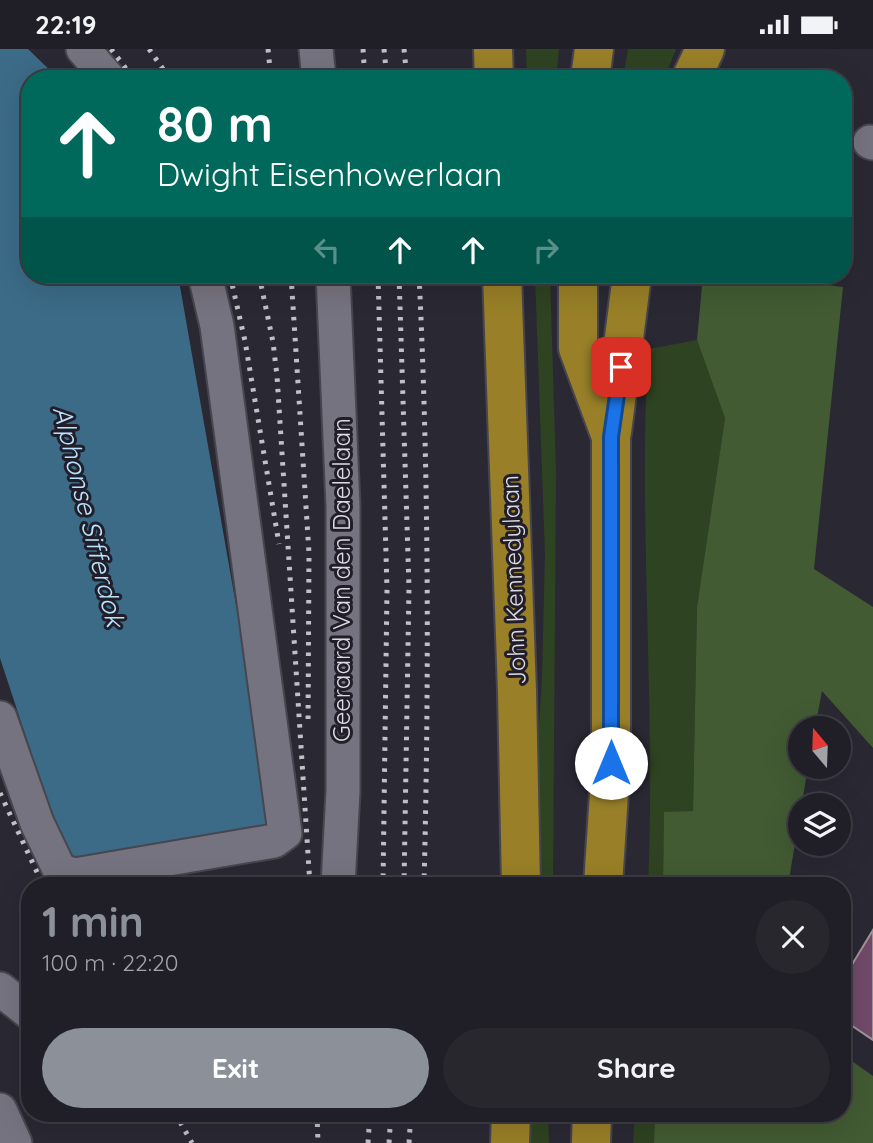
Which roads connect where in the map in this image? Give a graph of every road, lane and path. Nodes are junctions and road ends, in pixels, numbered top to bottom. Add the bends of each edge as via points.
1 (83, 49) edge
2 (316, 49) edge
3 (493, 49) edge
4 (594, 49) edge
5 (705, 49) edge
6 (101, 70) edge
7 (318, 70) edge
8 (494, 70) edge
9 (591, 70) edge
10 (695, 70) edge
11 (207, 284) edge
12 (332, 284) edge
13 (502, 284) edge
14 (578, 284) edge
15 (631, 284) edge
16 (611, 437) junction
17 (0, 718) edge
18 (338, 877) edge
19 (521, 877) edge
20 (604, 877) edge
21 (0, 989) edge
22 (21, 1006) edge
23 (0, 1110) edge
24 (511, 1122) edge
25 (592, 1122) edge
26 (15, 1143) edge
27 (510, 1143) edge
28 (591, 1143) edge

1 - 6 street
2 - 7 street
3 - 8 highway
4 - 9 highway
5 - 10 highway
11 - 17 street via 217,325 285,833 274,841 88,873 60,871 37,823
12 - 18 street, Geeraard Van den Daelelaan via 343,506 343,791
13 - 19 highway, John Kennedylaan
14 - 16 highway via 578,348
15 - 16 highway
16 - 20 highway via 611,763
21 - 22 street
23 - 26 street
24 - 27 highway
25 - 28 highway

